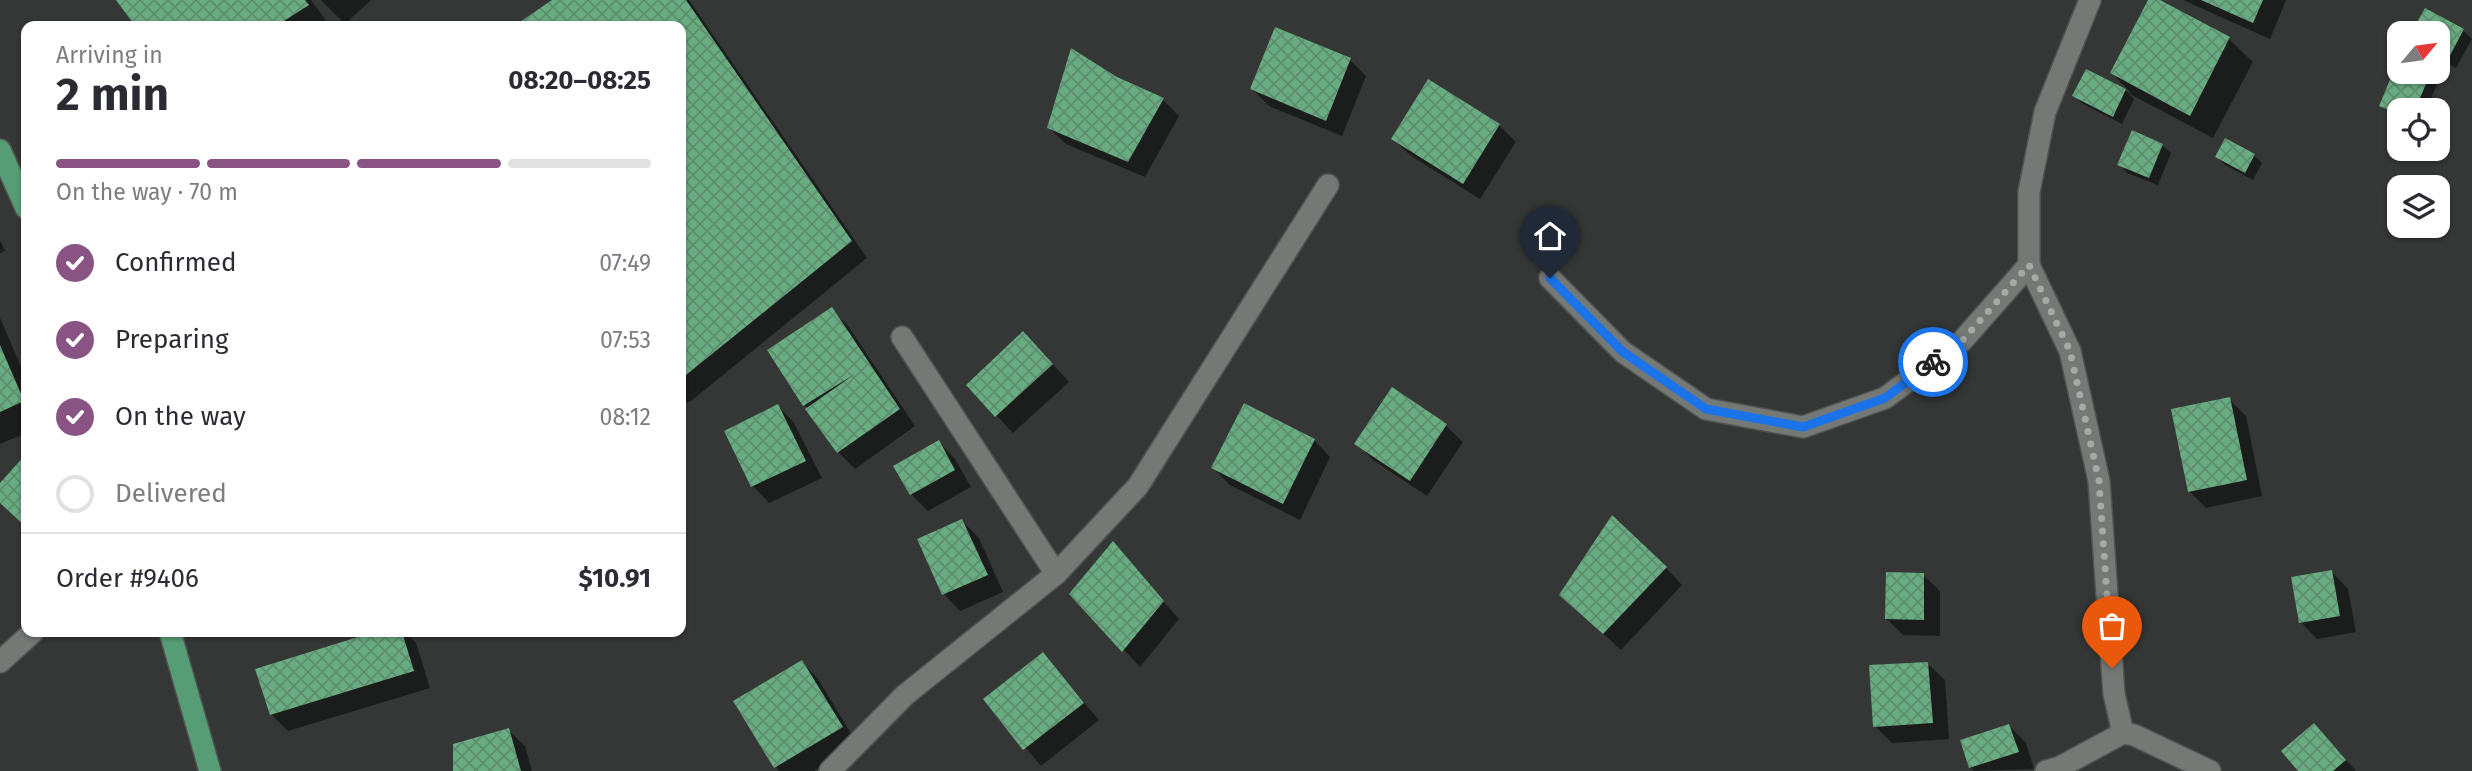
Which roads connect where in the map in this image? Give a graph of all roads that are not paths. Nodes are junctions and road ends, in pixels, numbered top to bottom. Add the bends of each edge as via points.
1 (2090, 0) edge
2 (0, 150) edge
3 (1328, 185) dead end
4 (21, 197) edge
5 (2029, 265) junction
6 (1550, 278) dead end
7 (902, 337) dead end
8 (1056, 574) junction
9 (28, 637) edge
10 (171, 637) edge
11 (0, 662) edge
12 (2123, 733) junction
13 (210, 771) edge
14 (830, 771) edge
15 (2046, 771) edge
16 (2210, 771) edge

1 - 5 street via 2045,112 2029,192
2 - 4 main road
3 - 8 street via 1138,486
5 - 6 street via 1962,341 1885,398 1803,427 1706,409 1623,352
5 - 12 street via 2070,351 2099,481 2114,694
7 - 8 street
8 - 14 street via 905,695
9 - 11 street
10 - 13 main road
12 - 15 street
12 - 16 street

